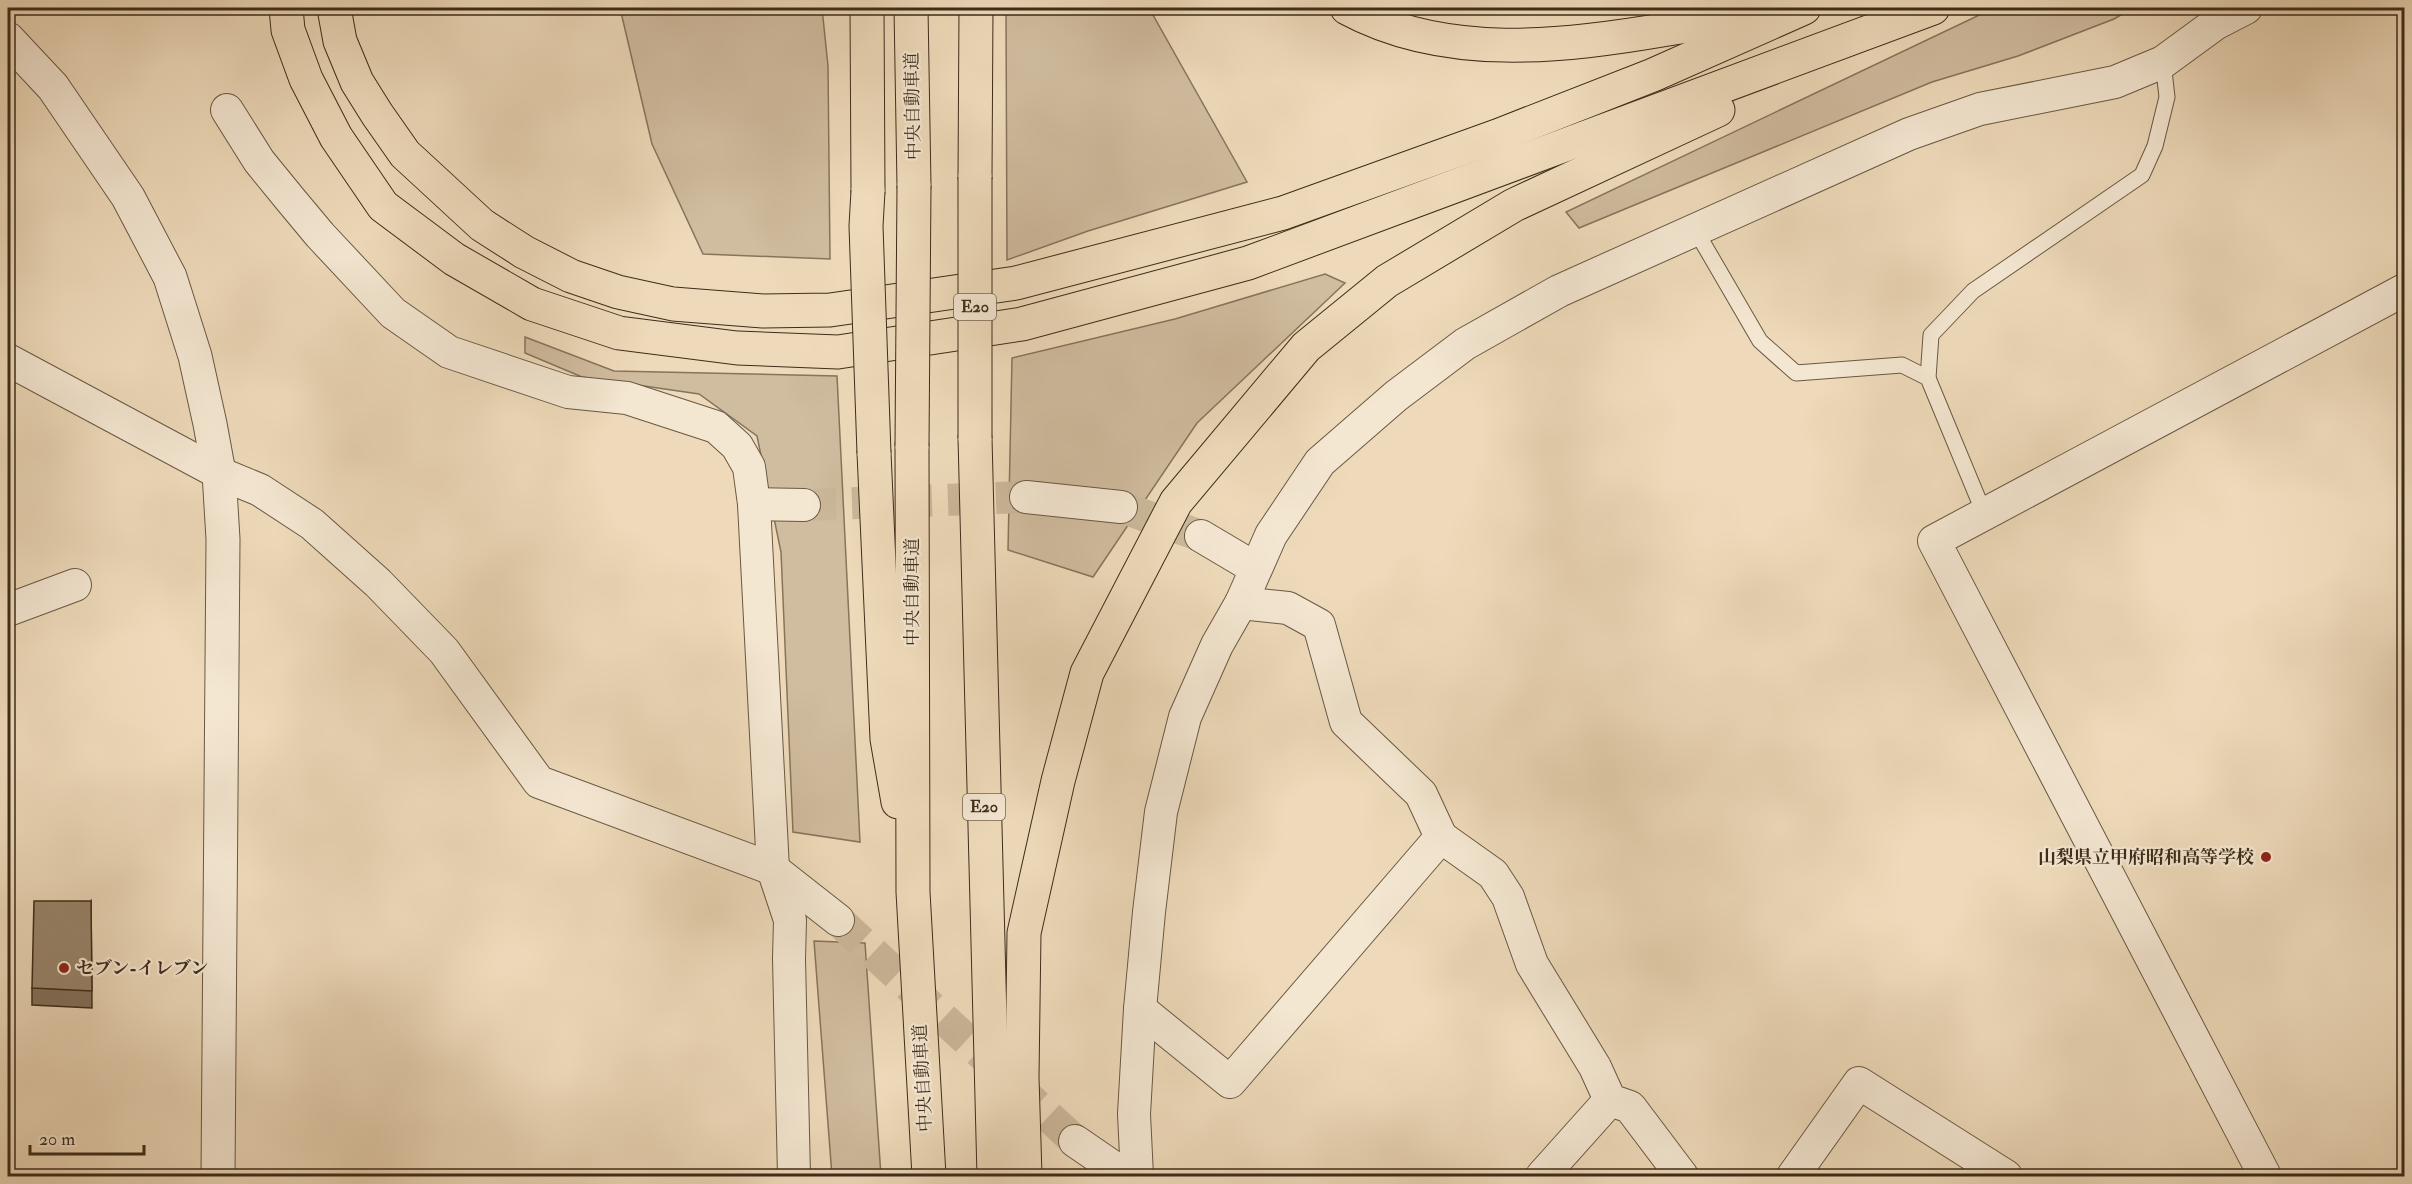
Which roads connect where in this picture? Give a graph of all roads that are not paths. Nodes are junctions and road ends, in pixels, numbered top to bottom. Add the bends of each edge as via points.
1 (286, 8) edge
2 (334, 8) edge
3 (867, 8) edge
4 (911, 8) edge
5 (976, 8) edge
6 (1347, 8) edge
7 (1780, 8) edge
8 (1804, 8) edge
9 (1936, 8) edge
10 (2246, 8) edge
11 (8, 39) edge
12 (2163, 62) junction
13 (227, 110) dead end
14 (1696, 231) junction
15 (2404, 290) edge
16 (8, 360) edge
17 (1928, 378) junction
18 (219, 473) junction
19 (1026, 497) tunnel mouth
20 (754, 504) junction
21 (804, 505) tunnel mouth
22 (1121, 507) tunnel mouth
23 (1984, 513) junction
24 (1202, 536) tunnel mouth
25 (1255, 568) junction
26 (75, 585) dead end
27 (1240, 603) junction
28 (8, 610) edge
29 (1441, 837) junction
30 (773, 868) junction
31 (913, 892) junction
32 (838, 920) tunnel mouth
33 (1140, 1009) junction
34 (1610, 1100) junction
35 (1075, 1141) tunnel mouth
36 (218, 1176) edge
37 (794, 1176) edge
38 (929, 1176) edge
39 (994, 1176) edge
40 (1025, 1176) edge
41 (1126, 1176) edge
42 (1137, 1176) edge
43 (1542, 1176) edge
44 (1682, 1176) edge
45 (1793, 1176) edge
46 (2006, 1176) edge
47 (2265, 1176) edge

1 - 9 highway via 288,30 306,79 336,137 383,206 454,259 532,304 619,333 738,348 838,352 1022,324 1248,263
2 - 8 highway via 340,41 357,82 377,114 405,154 482,225 571,276 618,292 673,304 763,311 830,310 1016,283 1283,213 1497,136
3 - 31 highway, bridge via 866,226 887,739
4 - 31 highway, 中央自動車道, bridge
5 - 39 highway, E20, bridge via 975,438
6 - 7 highway via 1371,20 1445,40 1515,47 1616,38
9 - 40 highway via 1514,205 1387,281 1306,347 1176,502 1087,673 1058,781 1024,933
10 - 12 street via 2215,24
11 - 18 street via 53,87 128,197 170,277 195,356
12 - 14 street via 2115,82 1980,109 1909,134
12 - 17 lane via 2167,97 2155,146 2142,175 1973,291 1931,335
13 - 20 street via 259,161 290,199 393,313 449,352 568,392 627,398 716,427 737,446 749,467
14 - 17 lane via 1760,341 1796,373 1902,365
14 - 25 street via 1559,291 1465,344 1396,396 1320,462 1271,535
15 - 23 street
16 - 18 street
17 - 23 lane
18 - 30 street via 260,490 312,524 378,583 444,651 539,782
18 - 36 street via 223,539
19 - 22 street
20 - 21 street
20 - 30 street
23 - 47 street via 1934,541
24 - 25 street
25 - 27 street
26 - 28 street
27 - 29 street via 1288,608 1319,625 1347,722 1420,794
27 - 33 street via 1185,717 1161,812
29 - 33 street via 1230,1082
29 - 34 street via 1492,874 1508,897 1532,964 1595,1067
30 - 32 street
30 - 37 street via 790,920
31 - 38 highway, 中央自動車道
33 - 42 street via 1134,1114
34 - 43 street
34 - 44 street via 1630,1107
35 - 41 street
45 - 46 street via 1859,1083

